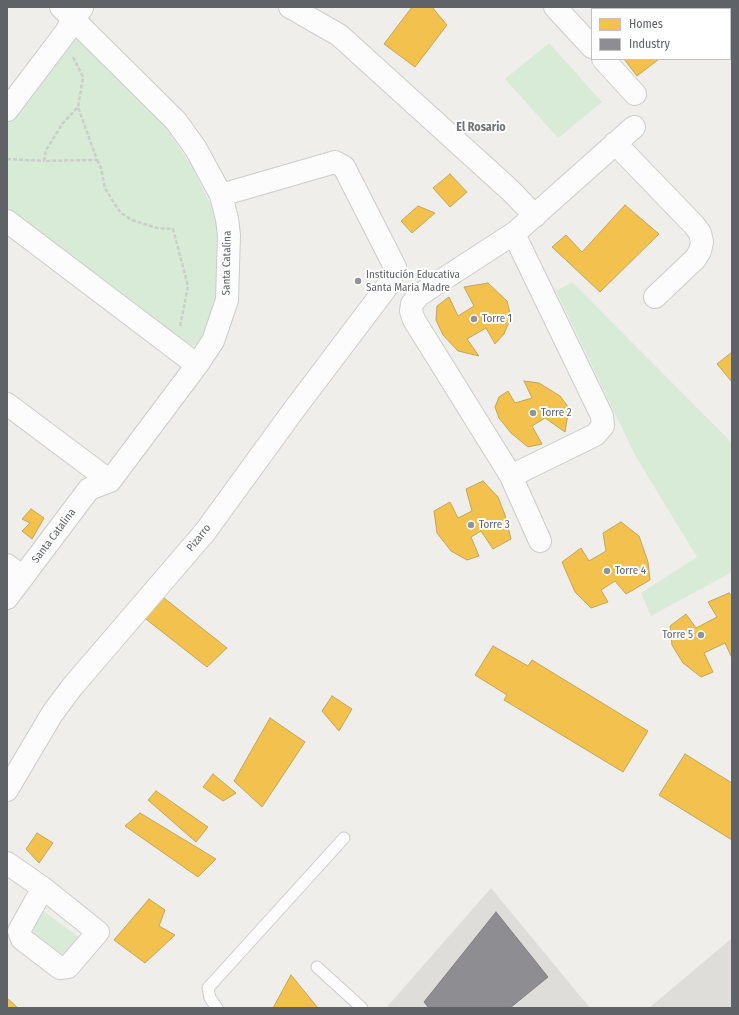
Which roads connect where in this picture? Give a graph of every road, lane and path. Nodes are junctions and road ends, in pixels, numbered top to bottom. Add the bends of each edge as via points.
1 (290, 7) edge
2 (555, 7) edge
3 (71, 16) edge
4 (591, 47) edge
5 (604, 60) edge
6 (635, 94) dead end
7 (78, 107) junction
8 (7, 110) edge
9 (634, 127) dead end
10 (615, 143) junction
11 (7, 159) edge
12 (97, 160) junction
13 (44, 161) junction
14 (221, 195) junction
15 (535, 216) junction
16 (7, 221) edge
17 (514, 234) junction
18 (655, 297) dead end
19 (180, 329) dead end
20 (197, 365) junction
21 (7, 404) edge
22 (511, 476) junction
23 (110, 481) junction
24 (540, 541) dead end
25 (15, 571) edge
26 (7, 598) edge
27 (7, 790) edge
28 (344, 838) dead end
29 (7, 862) edge
30 (43, 888) dead end
31 (317, 967) dead end
32 (217, 1008) edge
33 (362, 1008) edge

1 - 15 street via 339,34 510,190
2 - 4 street
3 - 7 path via 66,44 83,77
3 - 8 street
3 - 14 street, Santa Catalina via 176,120 196,149
5 - 6 street
7 - 12 path
7 - 13 path via 63,123 46,150
9 - 10 street
10 - 15 street
10 - 18 street via 700,233 702,242 695,259
11 - 13 path
12 - 13 path
12 - 19 path via 105,188 122,213 132,220 156,228 173,229 188,286
14 - 20 street, Santa Catalina via 229,235 227,300 213,341
14 - 27 street, Pizarro via 335,162 344,167 395,267 390,284 205,532 72,687 52,714
15 - 17 street
16 - 20 street
17 - 22 street via 602,416 603,426 595,435
17 - 22 street via 419,295 412,304 411,311 414,320
20 - 23 street, Santa Catalina
21 - 23 street
22 - 24 street
23 - 25 street, Santa Catalina via 89,489
25 - 26 street, Santa Catalina
28 - 32 lane via 208,988 210,998
29 - 30 street
31 - 33 lane

